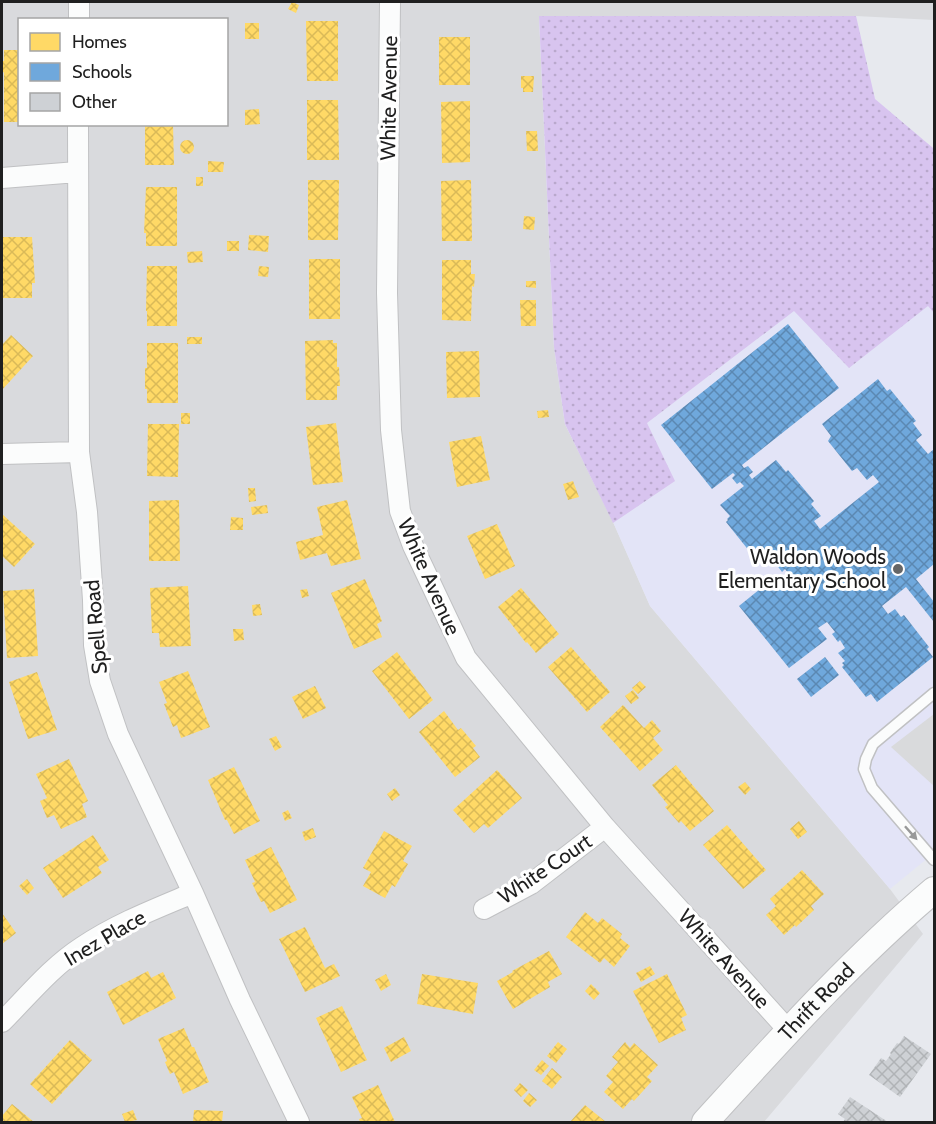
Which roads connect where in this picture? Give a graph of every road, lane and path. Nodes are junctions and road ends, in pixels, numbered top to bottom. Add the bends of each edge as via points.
1 (79, 2) edge
2 (390, 2) edge
3 (79, 18) edge
4 (78, 126) edge
5 (77, 172) junction
6 (2, 178) edge
7 (79, 452) junction
8 (2, 454) edge
9 (934, 693) edge
10 (604, 827) junction
11 (934, 860) edge
12 (934, 890) edge
13 (193, 893) junction
14 (484, 909) dead end
15 (2, 1022) edge
16 (789, 1030) junction
17 (299, 1122) edge
18 (705, 1122) edge

1 - 3 street
2 - 10 street, White Avenue via 387,293 391,430 400,511 466,658
4 - 5 street, Spell Road
5 - 6 street
5 - 7 street, Spell Road
7 - 8 street
7 - 13 street, Spell Road via 100,681 118,734
9 -> 11 lane via 873,744 864,770 872,788
10 - 14 street, White Court via 531,884
10 - 16 street, White Avenue
12 - 16 street, Thrift Road via 896,922
13 - 15 street, Inez Place via 136,917 81,947
13 - 17 street, Spell Road
16 - 18 street, Thrift Road

